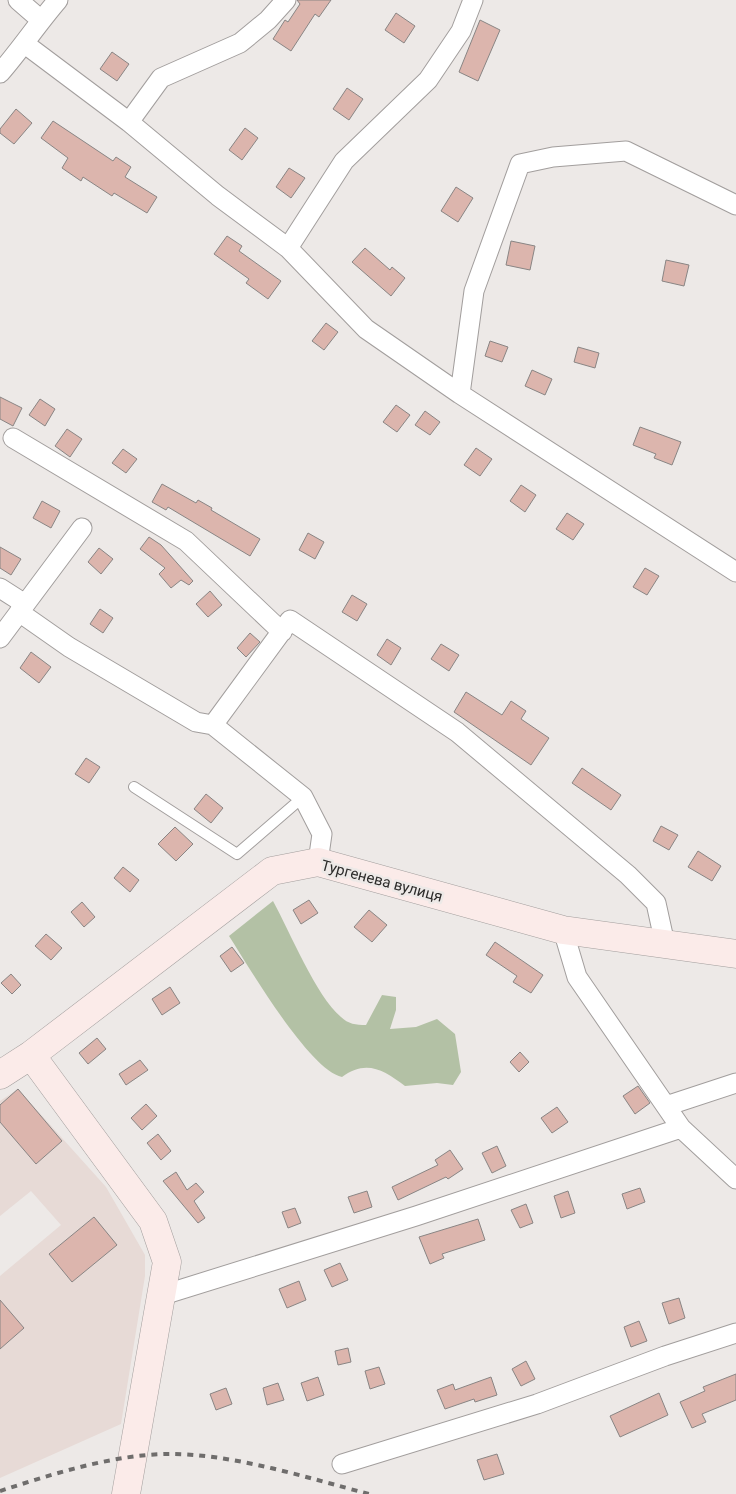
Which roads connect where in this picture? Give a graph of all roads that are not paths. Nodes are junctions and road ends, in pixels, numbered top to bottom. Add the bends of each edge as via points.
1 (18, 0) edge
2 (58, 0) edge
3 (286, 0) edge
4 (474, 0) edge
5 (41, 20) junction
6 (25, 44) junction
7 (0, 72) edge
8 (129, 122) junction
9 (736, 205) edge
10 (288, 248) junction
11 (460, 394) junction
12 (13, 438) dead end
13 (82, 528) dead end
14 (736, 572) edge
15 (0, 588) edge
16 (22, 608) junction
17 (282, 632) junction
18 (0, 638) edge
19 (213, 725) junction
20 (134, 787) dead end
21 (303, 797) junction
22 (318, 862) junction
23 (563, 930) junction
24 (665, 944) junction
25 (736, 954) edge
26 (31, 1055) junction
27 (2, 1072) edge
28 (736, 1083) edge
29 (666, 1106) junction
30 (680, 1128) junction
31 (736, 1179) edge
32 (163, 1295) junction
33 (736, 1333) edge
34 (342, 1464) dead end
35 (126, 1494) edge

1 - 5 street
2 - 5 street
3 - 8 street via 240,43 162,78
4 - 10 street via 461,31 428,80 344,161
5 - 6 street
6 - 7 street
6 - 8 street
8 - 10 street via 218,196
9 - 11 street via 626,151 553,157 520,164 474,291
10 - 11 street via 366,329
11 - 14 street
12 - 17 street via 186,542
13 - 16 street
15 - 16 street
16 - 18 street
16 - 19 street via 69,647 196,722
17 - 19 street
17 - 24 street via 290,620 457,732 628,875 656,903
19 - 21 street
20 - 21 lane via 237,854
21 - 22 street via 322,834
22 - 23 street, Тургенева вулиця
22 - 26 street, Тургенева вулиця via 272,871
23 - 24 street, Тургенева вулиця
23 - 29 street via 577,978
24 - 25 street, Тургенева вулиця
26 - 27 street, Тургенева вулиця
26 - 32 street via 153,1221 167,1262
28 - 29 street
29 - 30 street
30 - 31 street
30 - 32 street via 416,1216
32 - 35 street
33 - 34 street via 537,1404

